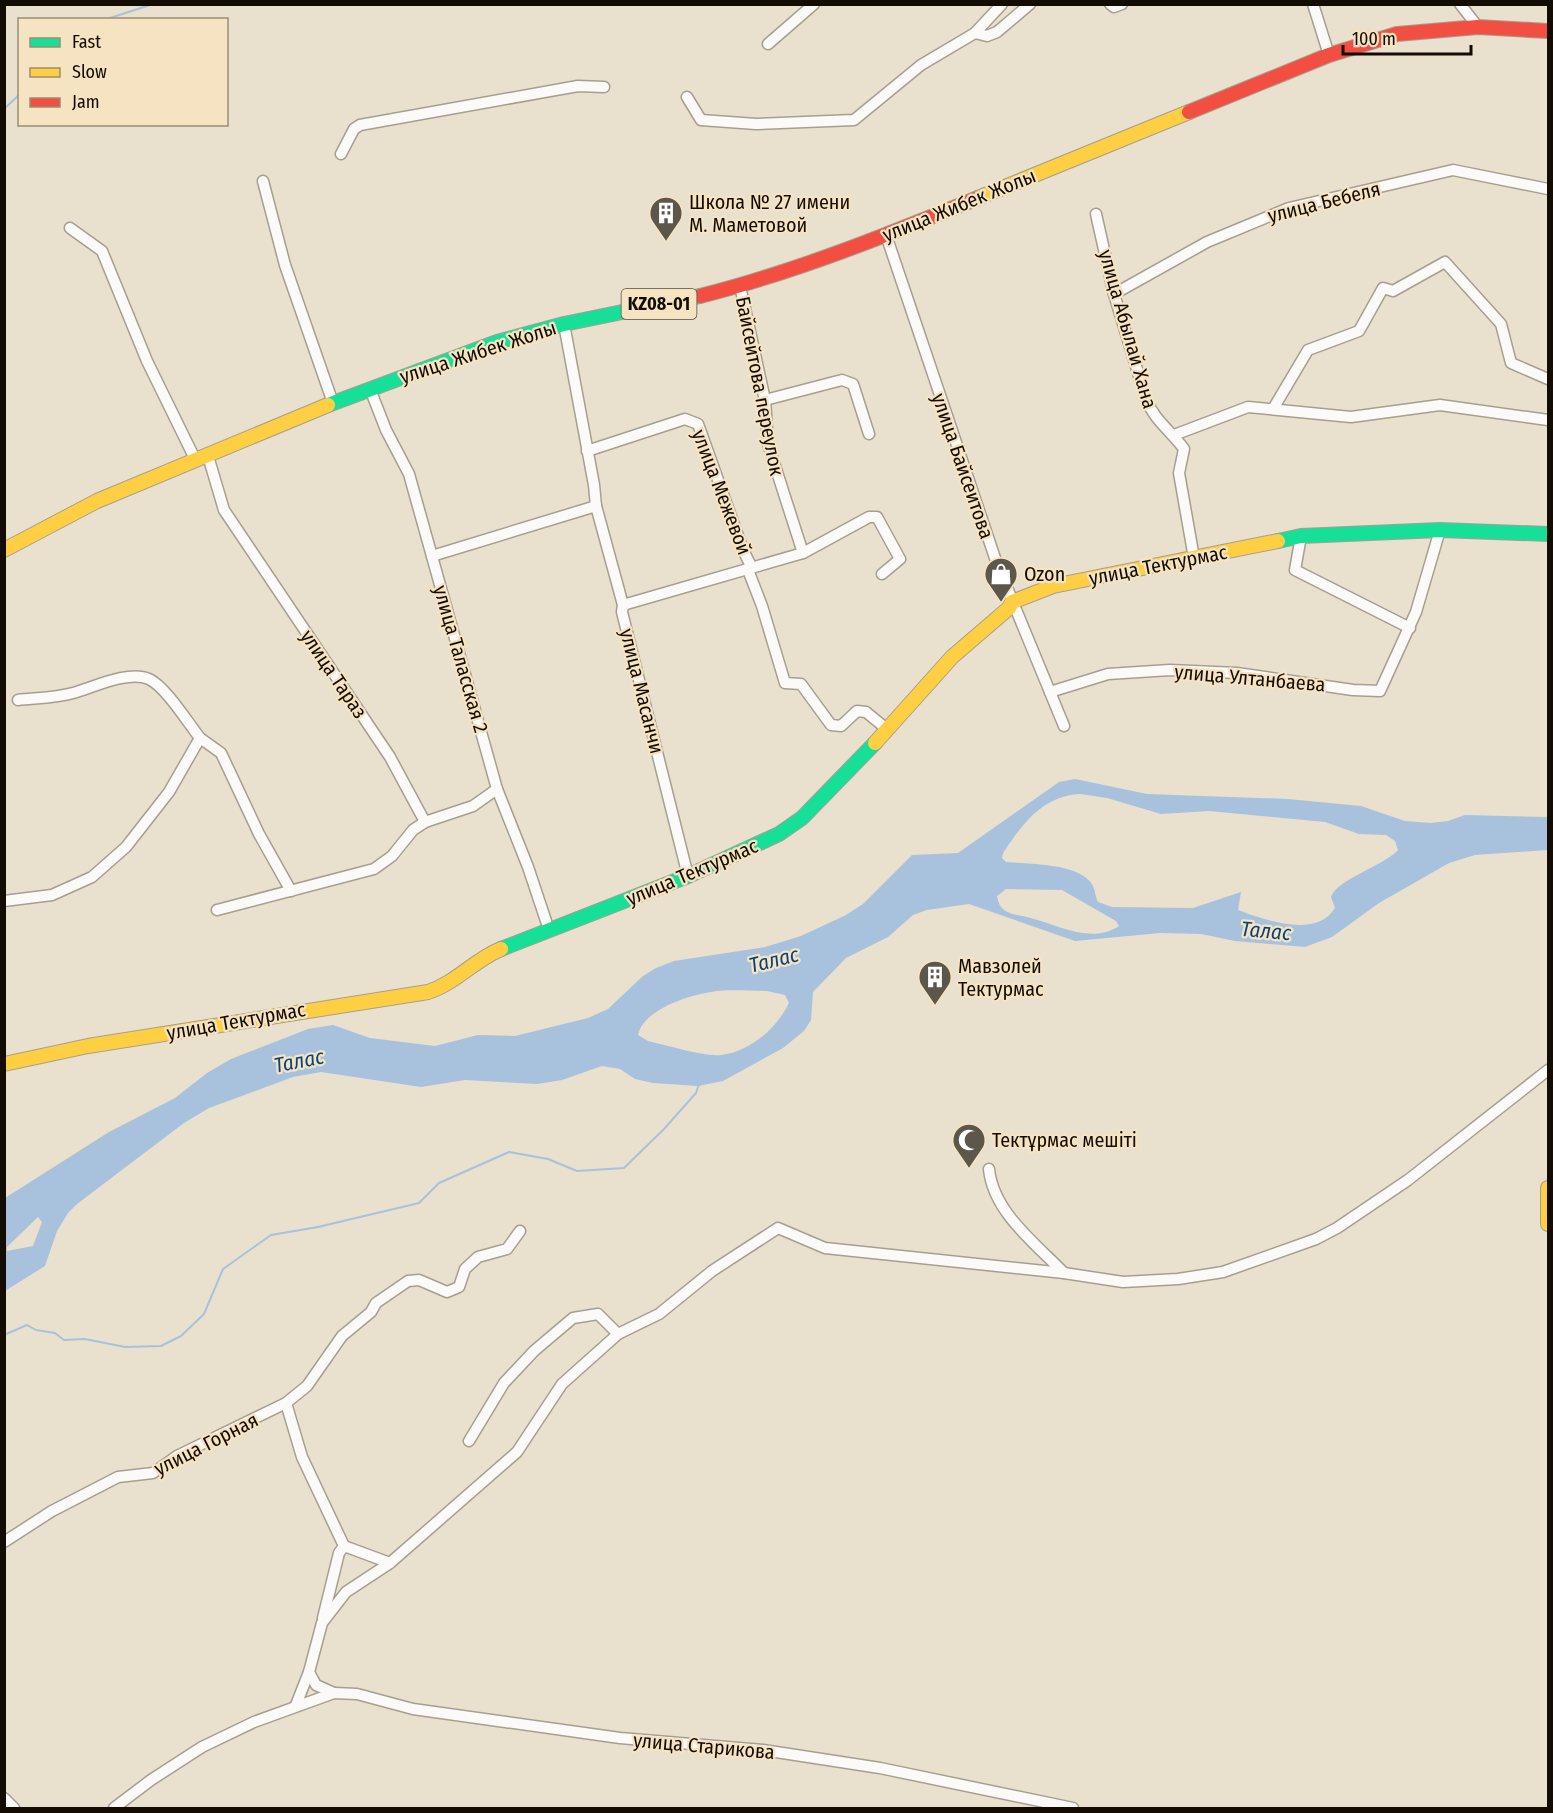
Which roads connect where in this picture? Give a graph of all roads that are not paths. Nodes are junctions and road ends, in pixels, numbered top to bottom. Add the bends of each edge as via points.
1 (814, 4) edge
2 (1002, 4) edge
3 (1030, 4) edge
4 (1110, 4) edge
5 (1122, 4) edge
6 (1313, 4) edge
7 (1460, 4) edge
8 (1478, 27) junction
9 (1548, 30) edge
10 (975, 33) junction
11 (768, 44) dead end
12 (1329, 55) junction
13 (604, 87) dead end
14 (687, 97) dead end
15 (341, 154) dead end
16 (263, 181) dead end
17 (1548, 189) edge
18 (1096, 214) dead end
19 (70, 228) dead end
20 (886, 235) junction
21 (740, 286) junction
22 (1114, 294) junction
23 (564, 324) junction
24 (1548, 379) edge
25 (370, 389) junction
26 (765, 400) junction
27 (333, 403) junction
28 (1273, 409) junction
29 (1548, 420) edge
30 (869, 435) dead end
31 (1174, 435) junction
32 (587, 451) junction
33 (202, 458) junction
34 (596, 506) junction
35 (1440, 530) junction
36 (1548, 534) edge
37 (1301, 536) junction
38 (4, 550) edge
39 (803, 553) junction
40 (432, 555) junction
41 (1194, 558) junction
42 (750, 569) junction
43 (882, 574) dead end
44 (1012, 602) junction
45 (623, 605) junction
46 (1410, 628) junction
47 (1050, 692) junction
48 (18, 700) dead end
49 (1064, 726) dead end
50 (888, 730) junction
51 (200, 738) junction
52 (497, 789) junction
53 (425, 822) junction
54 (688, 876) junction
55 (291, 891) junction
56 (4, 901) edge
57 (217, 910) dead end
58 (549, 930) junction
59 (4, 1064) edge
60 (1548, 1070) edge
61 (989, 1169) dead end
62 (1548, 1188) edge
63 (1548, 1224) edge
64 (520, 1231) dead end
65 (1064, 1273) junction
66 (618, 1334) junction
67 (286, 1403) junction
68 (470, 1441) dead end
69 (4, 1542) edge
70 (344, 1546) junction
71 (390, 1563) junction
72 (322, 1623) junction
73 (309, 1672) junction
74 (334, 1694) junction
75 (296, 1705) junction
76 (4, 1798) edge
77 (14, 1809) edge
78 (114, 1809) edge
79 (1073, 1809) edge

1 - 11 street
2 - 10 street
3 - 10 street via 997,32 987,36
4 - 5 street
6 - 12 street
7 - 8 street
8 - 9 street, улица Жибек Жолы / KZ08-01
8 - 12 street, улица Жибек Жолы / KZ08-01 via 1398,34
10 - 14 street via 921,64 854,120 756,124 701,120
12 - 20 street, улица Жибек Жолы / KZ08-01
13 - 15 street via 578,86 360,125
16 - 27 street via 285,265
17 - 22 street, улица Бебеля via 1453,170 1289,208 1207,242
18 - 22 street, улица Абылай Хана
19 - 33 street, улица Тараз via 102,251 147,361
20 - 21 street, улица Жибек Жолы / KZ08-01
20 - 44 street, улица Байсеитова
21 - 23 street, улица Жибек Жолы / KZ08-01
21 - 26 street, Байсейтова переулок
22 - 31 street, улица Абылай Хана via 1151,414
23 - 25 street, улица Жибек Жолы / KZ08-01 via 497,342
23 - 32 street, улица Масанчи
24 - 28 street via 1511,363 1502,324 1445,262 1393,291 1383,288 1359,331 1308,350
25 - 27 street, улица Жибек Жолы / KZ08-01
25 - 40 street, улица Таласская 2 via 409,474
26 - 30 street via 842,380 853,384
26 - 39 street, Байсейтова переулок via 768,444
27 - 33 street, улица Жибек Жолы / KZ08-01
28 - 29 street via 1351,417 1440,405
28 - 31 street via 1239,408
31 - 41 street via 1184,449 1179,473
32 - 34 street, улица Масанчи
32 - 42 street, улица Межевой via 685,419 693,420 698,424
33 - 38 street, улица Жибек Жолы / KZ08-01 via 97,501
33 - 53 street, улица Тараз via 224,510 390,758
34 - 40 street
34 - 45 street, улица Масанчи
35 - 36 street, улица Тектурмас
35 - 37 street, улица Тектурмас
35 - 46 street
37 - 41 street, улица Тектурмас
37 - 46 street via 1295,570
39 - 42 street
39 - 43 street via 869,517 878,517 900,559
40 - 52 street, улица Таласская 2
41 - 44 street, улица Тектурмас via 1053,586
42 - 45 street
42 - 50 street via 785,683 801,684 831,724 841,726 857,711 866,712
44 - 47 street, улица Байсеитова
44 - 50 street, улица Тектурмас via 952,657
45 - 54 street, улица Масанчи
46 - 47 street, улица Ултанбаева via 1380,691 1237,673 1170,670 1108,674
47 - 49 street, улица Байсеитова
48 - 51 street via 73,693 99,682 149,679
50 - 54 street, улица Тектурмас via 802,818 779,834
51 - 55 street via 221,753
51 - 56 street via 169,792 126,847 92,877 52,895
52 - 53 street via 473,806
52 - 58 street, улица Таласская 2
53 - 55 street via 374,869
54 - 58 street, улица Тектурмас
55 - 57 street
58 - 59 street, улица Тектурмас via 484,956 446,986 428,992 141,1037
60 - 65 street via 1408,1180 1316,1239 1223,1272 1178,1279 1123,1282
61 - 65 street via 995,1194 1004,1209
62 - 63 street
64 - 67 street, улица Горная via 507,1249 478,1257 465,1269 459,1287 447,1292 419,1280 408,1281 376,1303 342,1336 307,1386
65 - 66 street via 825,1248 778,1228 712,1271 659,1314
66 - 68 street via 598,1314 573,1318 504,1383
66 - 71 street via 562,1384 517,1452
67 - 69 street, улица Горная via 186,1451 153,1473 118,1477 52,1511
67 - 70 street via 302,1457
70 - 71 street
70 - 72 street
71 - 72 street via 346,1592
72 - 73 street
73 - 74 street via 316,1685
73 - 75 street
74 - 75 street
74 - 79 street, улица Старикова via 357,1694 413,1709 620,1738 763,1750 880,1768
75 - 78 street via 202,1747
76 - 77 street

